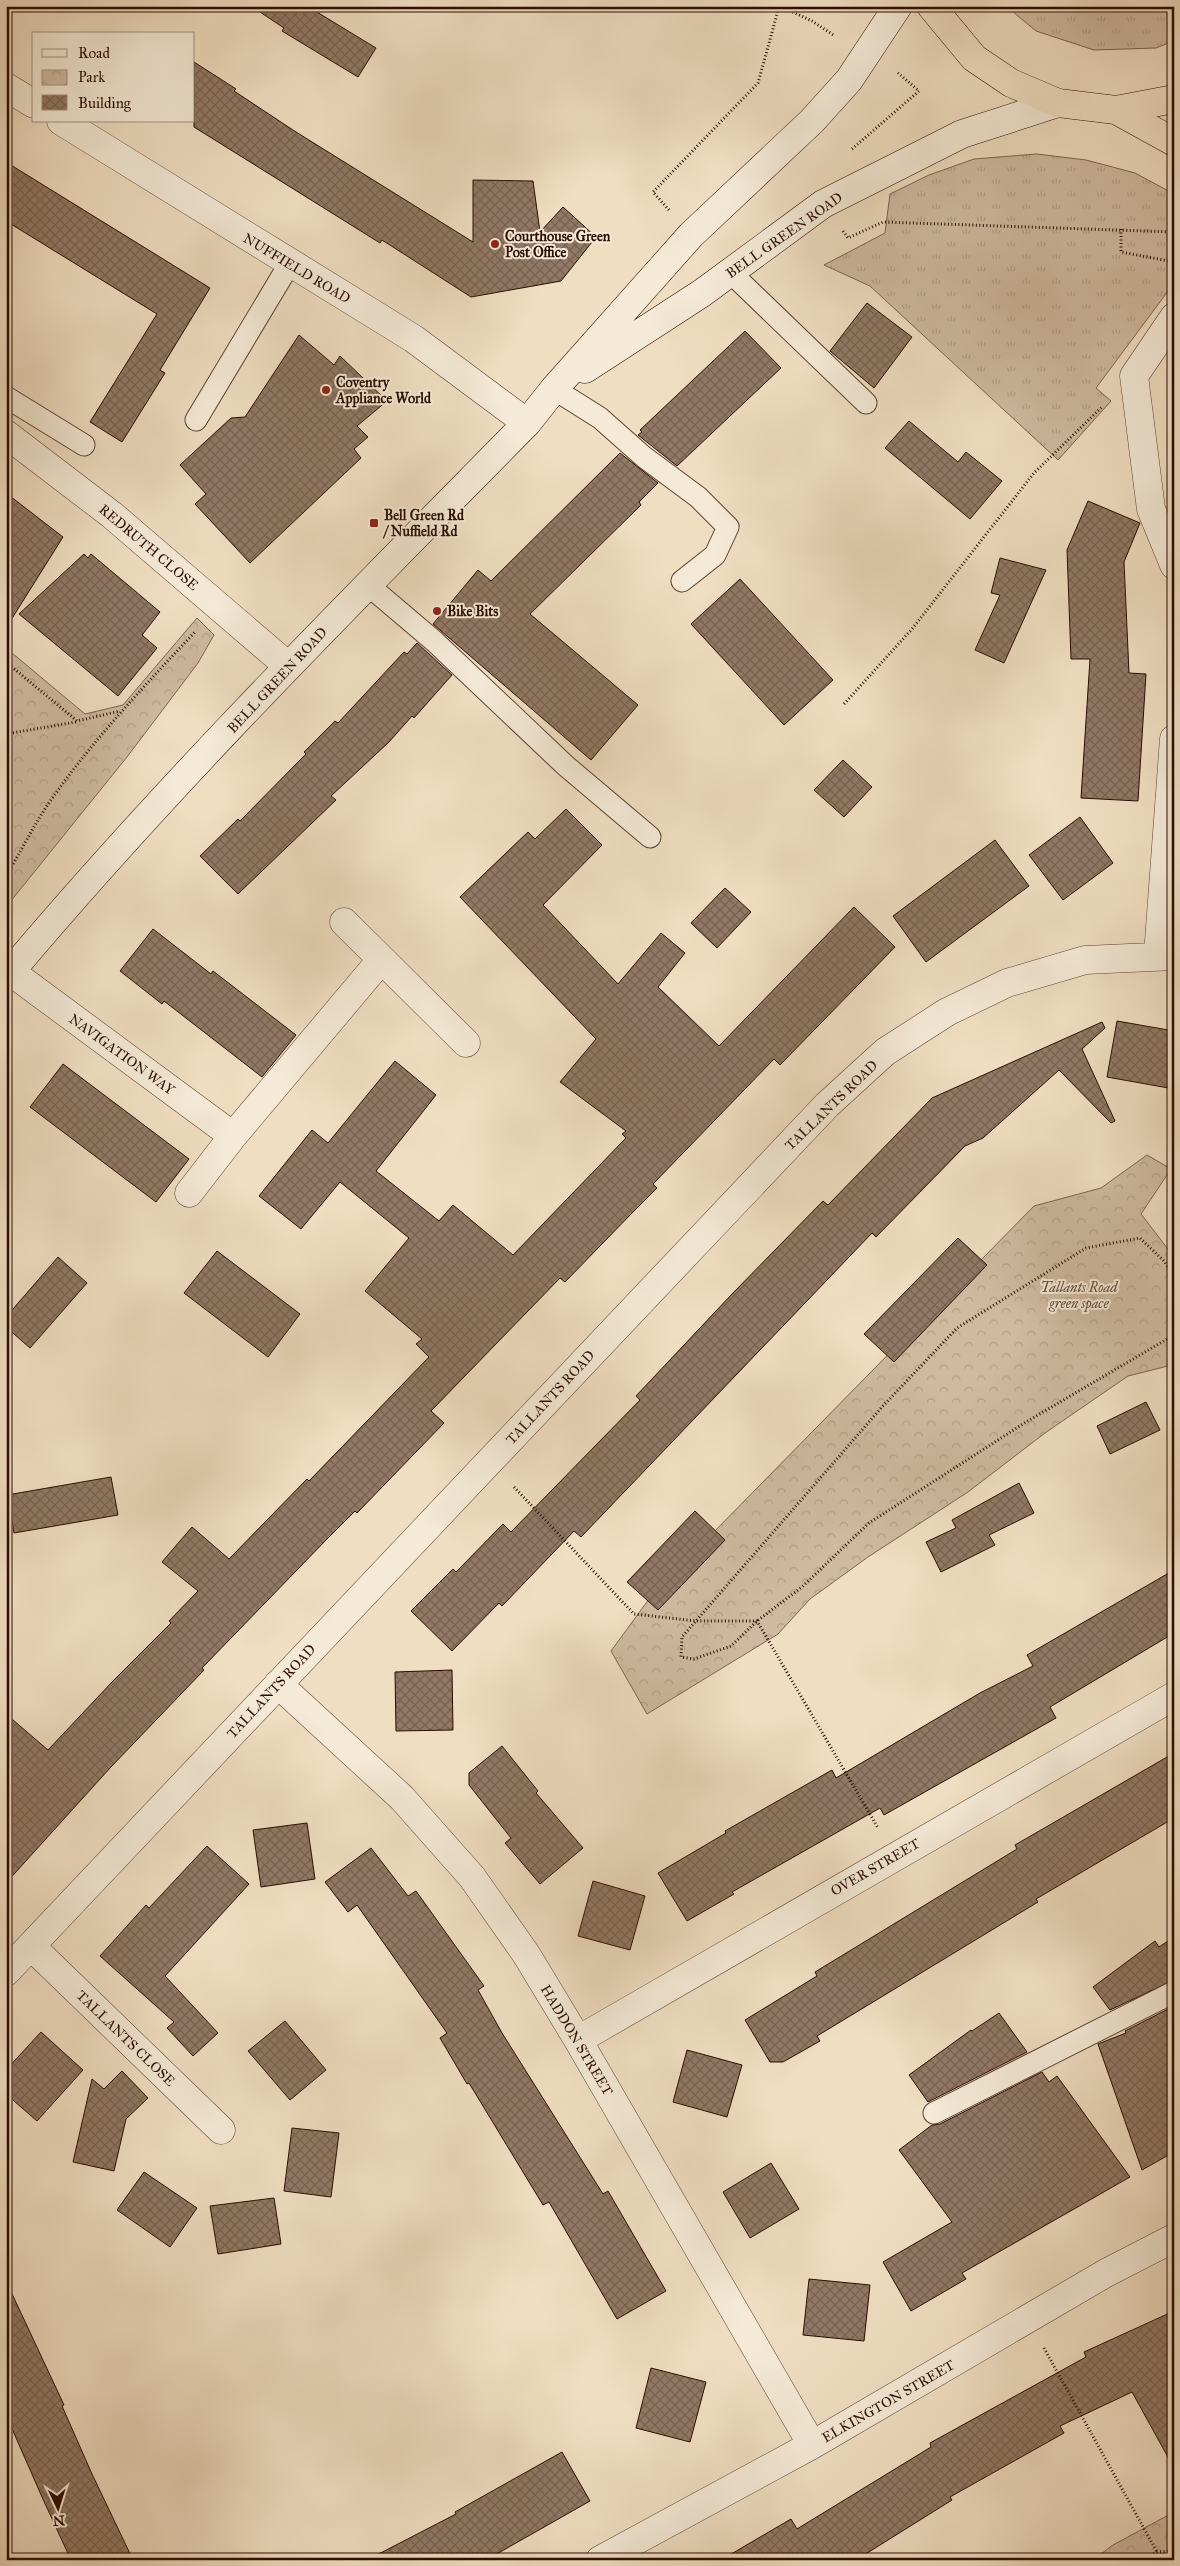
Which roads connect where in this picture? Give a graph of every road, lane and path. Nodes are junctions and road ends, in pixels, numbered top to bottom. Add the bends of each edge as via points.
1 (898, 6) edge
2 (931, 6) edge
3 (780, 7) edge
4 (864, 56) junction
5 (6, 87) edge
6 (1174, 99) edge
7 (32, 103) edge
8 (1058, 103) junction
9 (1116, 110) junction
10 (63, 122) edge
11 (1174, 142) edge
12 (846, 154) dead end
13 (823, 204) junction
14 (1121, 229) junction
15 (1174, 232) edge
16 (691, 235) junction
17 (1174, 262) edge
18 (290, 264) junction
19 (730, 272) junction
20 (1174, 317) edge
21 (1134, 376) junction
22 (554, 389) junction
23 (6, 397) edge
24 (866, 403) dead end
25 (196, 420) dead end
26 (527, 424) junction
27 (6, 434) edge
28 (84, 445) dead end
29 (1174, 565) edge
30 (682, 581) dead end
31 (368, 585) junction
32 (218, 606) junction
33 (6, 662) edge
34 (288, 666) junction
35 (844, 704) dead end
36 (121, 711) junction
37 (77, 721) junction
38 (6, 734) edge
39 (1174, 739) edge
40 (650, 837) dead end
41 (6, 876) edge
42 (344, 922) dead end
43 (1166, 955) edge
44 (381, 960) junction
45 (8, 975) edge
46 (466, 1043) dead end
47 (233, 1136) junction
48 (189, 1193) dead end
49 (1174, 1278) edge
50 (1174, 1335) edge
51 (488, 1462) junction
52 (696, 1621) junction
53 (757, 1621) junction
54 (278, 1684) junction
55 (1174, 1696) edge
56 (900, 1853) junction
57 (32, 1946) junction
58 (6, 1972) edge
59 (1174, 1992) edge
60 (578, 2040) junction
61 (934, 2113) dead end
62 (221, 2130) dead end
63 (1174, 2238) edge
64 (1024, 2321) junction
65 (812, 2445) junction
66 (1174, 2551) edge
67 (1157, 2552) junction
68 (600, 2560) edge
69 (1145, 2560) edge

1 - 4 street, BELL GREEN ROAD
2 - 8 highway via 974,58 1011,83
3 - 4 path via 812,21
3 - 16 path via 758,83 653,192
4 - 12 path via 892,67 920,91
4 - 16 street, BELL GREEN ROAD via 849,80 812,121
5 - 7 street
6 - 9 highway
8 - 9 highway
8 - 13 street, BELL GREEN ROAD via 962,134
9 - 11 highway
10 - 18 street, NUFFIELD ROAD
13 - 14 path via 848,238 883,222
13 - 19 street, BELL GREEN ROAD
14 - 15 path
14 - 17 path via 1121,252
16 - 22 street, BELL GREEN ROAD
18 - 25 lane
18 - 26 street, NUFFIELD ROAD via 414,339
19 - 22 street, BELL GREEN ROAD
19 - 24 lane
20 - 21 street
21 - 29 street via 1151,509
21 - 35 path via 1034,473 912,629
22 - 26 street, BELL GREEN ROAD
22 - 30 lane via 600,418 698,498 728,527 716,555
23 - 28 lane
26 - 31 street, BELL GREEN ROAD
27 - 32 street, REDRUTH CLOSE via 112,515
31 - 34 street, BELL GREEN ROAD
31 - 40 lane via 434,641 566,766
32 - 34 street, REDRUTH CLOSE
32 - 36 path
33 - 37 path
34 - 45 street, BELL GREEN ROAD via 49,926
36 - 37 path
36 - 41 path via 52,798
37 - 38 path
39 - 43 street
42 - 44 street
43 - 51 street, TALLANTS ROAD via 1085,960 1007,983 948,1012 885,1052 827,1105
44 - 46 street
44 - 47 street
45 - 47 street, NAVIGATION WAY
47 - 48 street
49 - 52 path via 1165,1262 1140,1238 1086,1248 958,1328 882,1407
50 - 53 path via 1026,1422 869,1523 802,1587
51 - 52 path via 634,1614
51 - 54 street, TALLANTS ROAD
52 - 53 path
52 - 53 path via 682,1637 681,1657 694,1659 731,1646
53 - 56 path via 885,1840
54 - 57 street, TALLANTS ROAD
54 - 60 street, HADDON STREET via 402,1798 472,1877 526,1954
55 - 56 street, OVER STREET
56 - 60 street, OVER STREET
57 - 58 street, TALLANTS ROAD
57 - 62 street, TALLANTS CLOSE
59 - 61 lane
60 - 65 street, HADDON STREET
63 - 64 street, ELKINGTON STREET
64 - 65 street, ELKINGTON STREET
64 - 67 path via 1044,2348
65 - 68 street, ELKINGTON STREET
66 - 67 path
67 - 69 path

